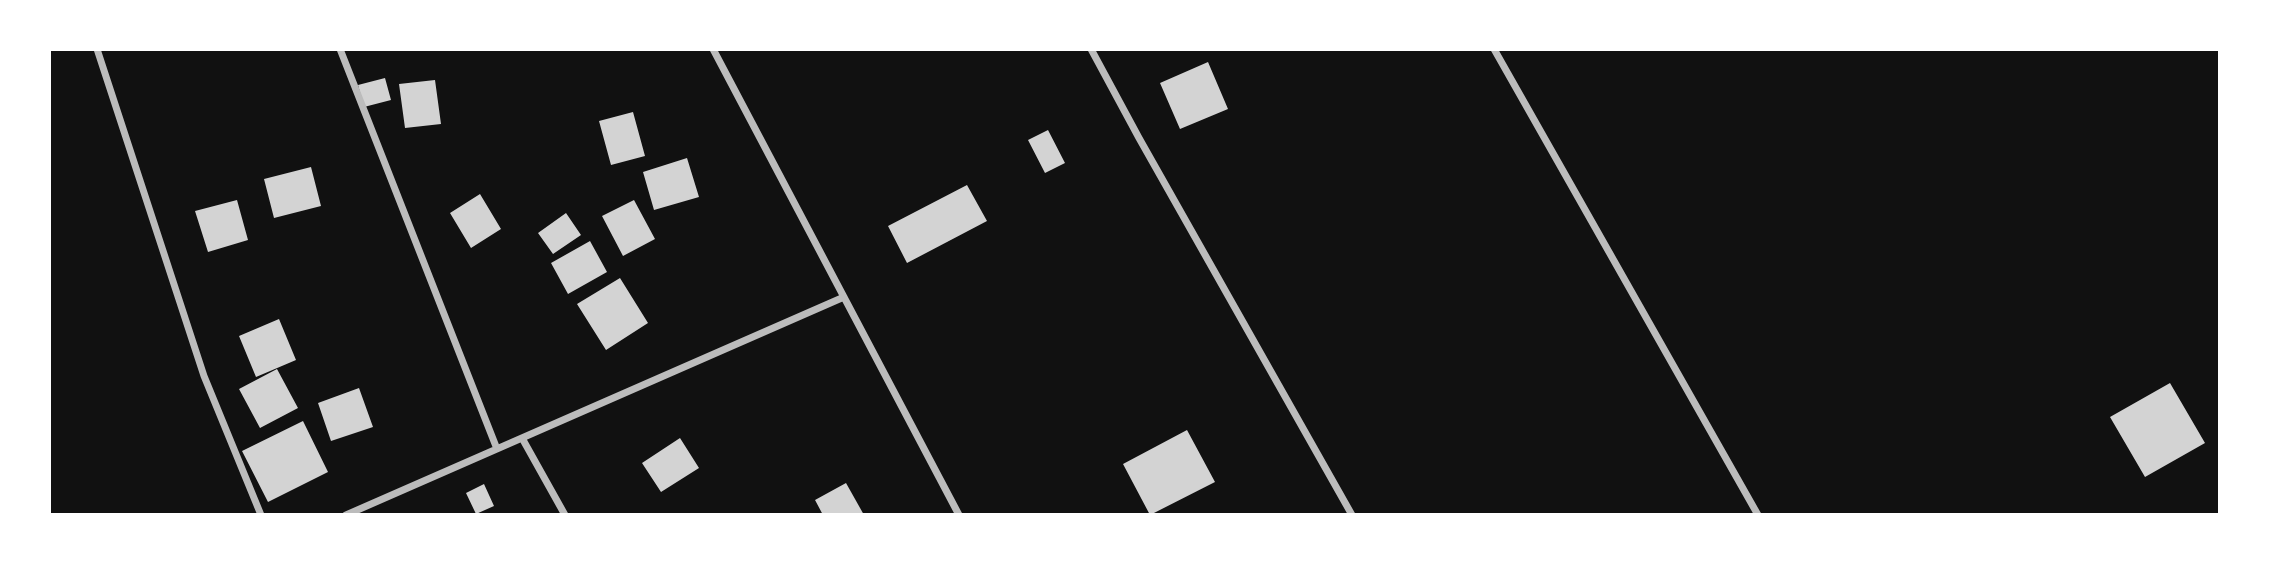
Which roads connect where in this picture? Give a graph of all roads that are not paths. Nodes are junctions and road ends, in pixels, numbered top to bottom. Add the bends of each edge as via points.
1 (97, 49) edge
2 (340, 49) edge
3 (713, 49) edge
4 (1091, 49) edge
5 (1494, 49) edge
6 (844, 297) junction
7 (522, 438) junction
8 (497, 449) junction
9 (261, 515) edge
10 (345, 515) edge
11 (565, 515) edge
12 (959, 515) edge
13 (1352, 515) edge
14 (1758, 515) edge

1 - 9 street via 204,376
2 - 8 street
3 - 6 street
4 - 13 street
5 - 14 street
6 - 7 street
6 - 12 street
7 - 8 street
7 - 11 street
8 - 10 street

